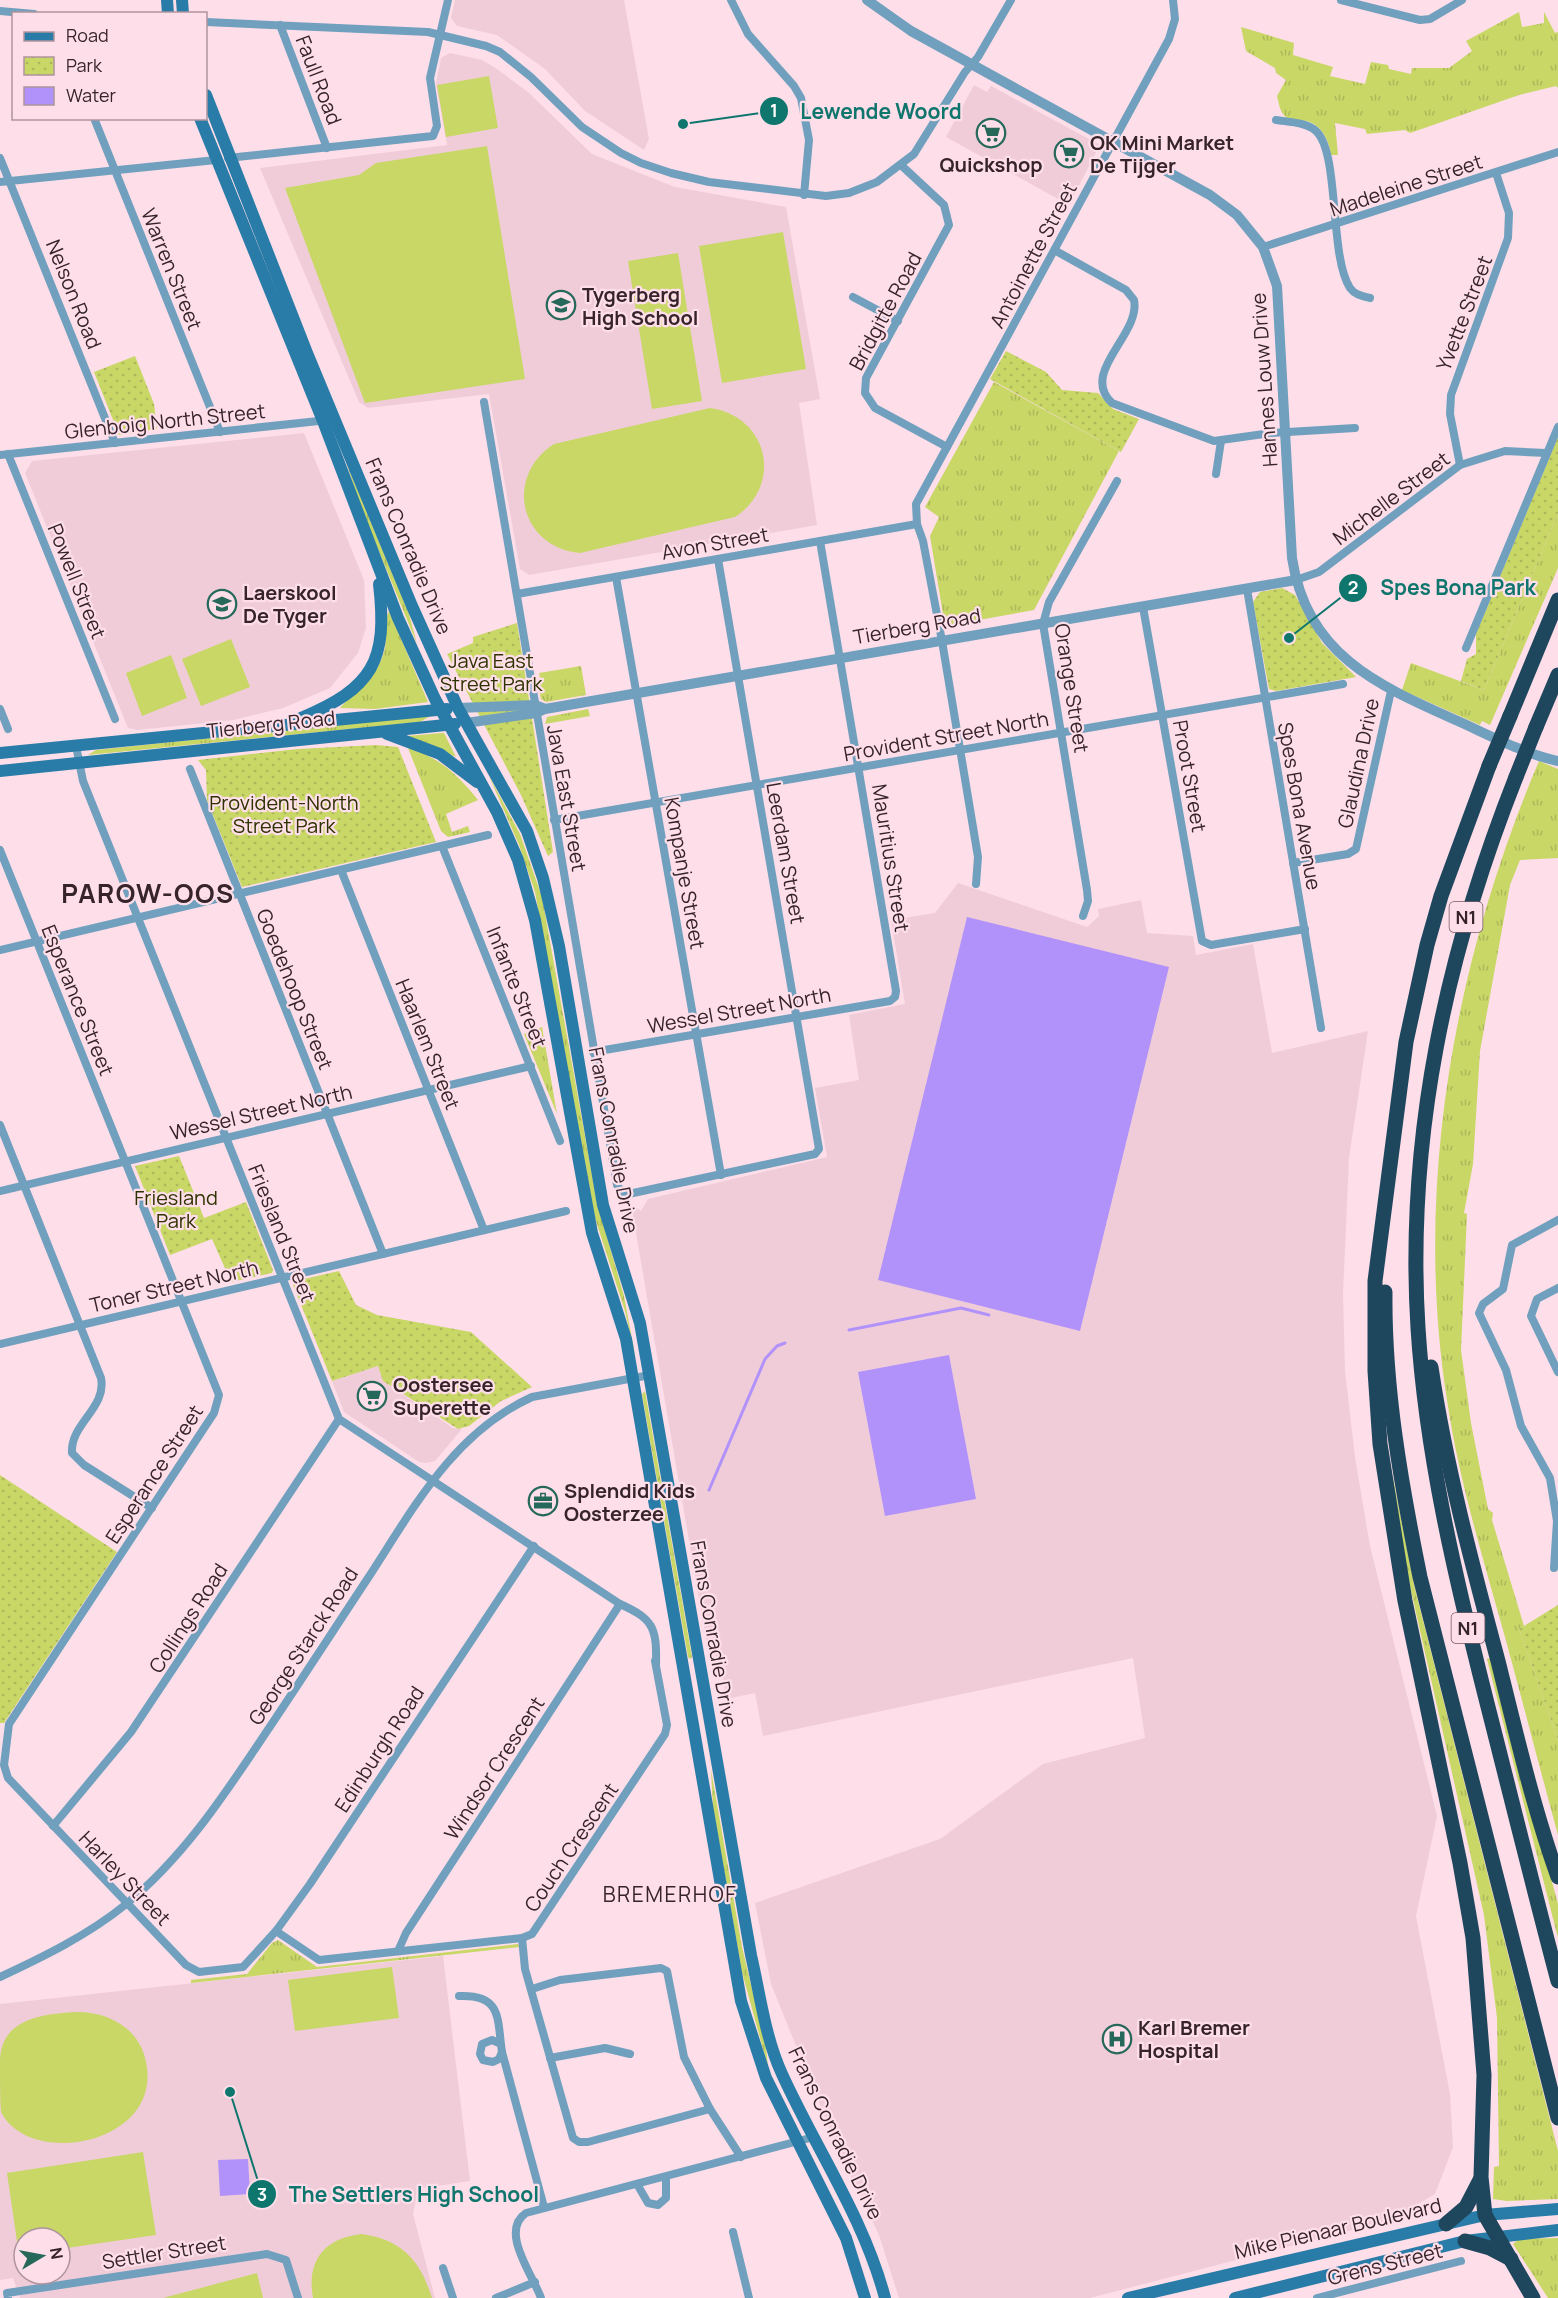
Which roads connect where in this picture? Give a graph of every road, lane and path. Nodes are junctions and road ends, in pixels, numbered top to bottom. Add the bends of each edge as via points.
1 (448, 0) edge
2 (730, 0) edge
3 (867, 0) edge
4 (1011, 0) edge
5 (1173, 0) edge
6 (1341, 0) edge
7 (1462, 0) edge
8 (207, 22) edge
9 (280, 25) junction
10 (440, 35) junction
11 (972, 64) junction
12 (207, 99) edge
13 (95, 120) edge
14 (201, 120) edge
15 (1276, 120) dead end
16 (1114, 142) junction
17 (327, 148) junction
18 (1558, 152) edge
19 (0, 158) edge
20 (222, 159) junction
21 (902, 166) junction
22 (115, 171) junction
23 (1496, 173) junction
24 (5, 182) edge
25 (804, 195) junction
26 (1336, 225) junction
27 (1263, 247) junction
28 (1056, 251) junction
29 (853, 297) dead end
30 (1370, 298) dead end
31 (898, 321) junction
32 (484, 402) dead end
33 (328, 420) junction
34 (1558, 427) edge
35 (1355, 428) dead end
36 (1287, 431) junction
37 (220, 432) junction
38 (1221, 441) junction
39 (116, 443) junction
40 (947, 447) junction
41 (1546, 453) junction
42 (4, 455) edge
43 (1460, 465) junction
44 (1216, 474) dead end
45 (1117, 481) dead end
46 (917, 524) junction
47 (820, 541) junction
48 (718, 559) junction
49 (378, 568) junction
50 (616, 577) junction
51 (1296, 580) junction
52 (1247, 589) junction
53 (517, 594) junction
54 (1558, 600) edge
55 (1143, 607) junction
56 (1043, 624) junction
57 (942, 641) junction
58 (1466, 648) dead end
59 (841, 659) junction
60 (1558, 675) edge
61 (739, 676) junction
62 (1343, 684) dead end
63 (1391, 691) junction
64 (638, 694) junction
65 (1265, 697) junction
66 (458, 708) junction
67 (0, 709) edge
68 (440, 709) junction
69 (539, 709) junction
70 (1163, 715) junction
71 (116, 719) dead end
72 (466, 723) junction
73 (286, 724) junction
74 (447, 724) junction
75 (8, 729) dead end
76 (384, 733) junction
77 (1061, 733) junction
78 (72, 746) junction
79 (959, 750) junction
80 (0, 753) edge
81 (1558, 761) edge
82 (75, 764) junction
83 (859, 767) junction
84 (190, 769) dead end
85 (0, 771) edge
86 (758, 785) junction
87 (483, 786) junction
88 (657, 803) junction
89 (554, 820) junction
90 (488, 835) dead end
91 (442, 846) junction
92 (0, 850) edge
93 (1293, 864) junction
94 (341, 870) junction
95 (976, 884) dead end
96 (239, 893) junction
97 (1083, 916) dead end
98 (138, 918) junction
99 (1305, 929) junction
100 (37, 941) junction
101 (0, 950) edge
102 (890, 1000) joint
103 (797, 1017) junction
104 (1322, 1028) dead end
105 (696, 1034) junction
106 (593, 1052) junction
107 (531, 1066) junction
108 (429, 1090) junction
109 (328, 1114) junction
110 (0, 1125) edge
111 (226, 1138) junction
112 (560, 1141) dead end
113 (1390, 1149) junction
114 (125, 1161) junction
115 (721, 1175) junction
116 (24, 1185) junction
117 (0, 1191) edge
118 (566, 1211) dead end
119 (1558, 1220) edge
120 (484, 1230) junction
121 (383, 1254) junction
122 (1416, 1269) junction
123 (282, 1278) junction
124 (1558, 1288) edge
125 (182, 1301) junction
126 (80, 1325) junction
127 (0, 1344) edge
128 (1558, 1372) edge
129 (650, 1375) junction
130 (633, 1378) junction
131 (339, 1419) junction
132 (433, 1479) junction
133 (152, 1508) junction
134 (534, 1546) junction
135 (1554, 1568) dead end
136 (624, 1606) junction
137 (4, 1765) joint
138 (53, 1826) junction
139 (1558, 1877) edge
140 (127, 1904) junction
141 (276, 1931) junction
142 (522, 1938) junction
143 (398, 1951) junction
144 (246, 1966) joint
145 (0, 1977) edge
146 (1558, 1981) edge
147 (532, 1989) junction
148 (459, 1996) dead end
149 (499, 2043) junction
150 (502, 2052) junction
151 (630, 2054) dead end
152 (550, 2058) junction
153 (497, 2061) junction
154 (508, 2072) junction
155 (710, 2109) junction
156 (1558, 2118) edge
157 (814, 2137) junction
158 (797, 2141) junction
159 (741, 2157) junction
160 (666, 2177) junction
161 (1481, 2177) junction
162 (637, 2184) junction
163 (544, 2207) junction
164 (1558, 2209) edge
165 (1485, 2215) junction
166 (1446, 2224) junction
167 (1558, 2230) edge
168 (733, 2232) dead end
169 (1497, 2236) junction
170 (1465, 2241) junction
171 (1511, 2259) junction
172 (1461, 2261) dead end
173 (443, 2268) dead end
174 (535, 2282) junction
175 (1350, 2294) edge
176 (7, 2296) edge
177 (298, 2298) edge
178 (453, 2298) edge
179 (496, 2298) edge
180 (541, 2298) edge
181 (749, 2298) edge
182 (865, 2298) edge
183 (885, 2298) edge
184 (1128, 2298) edge
185 (1235, 2298) edge
186 (1317, 2298) edge
187 (1533, 2298) edge

1 - 10 street
2 - 25 street via 748,34 801,98 809,140
3 - 11 street, Hannes Louw Drive via 891,19
4 - 11 street
5 - 16 street, Antoinette Street via 1172,33
6 - 7 street via 1420,20
8 - 9 street
9 - 10 street
9 - 17 street, Faull Road
10 - 17 street via 430,78 435,134 428,138
10 - 25 street via 500,52 582,127 631,158 689,178
11 - 16 street, Hannes Louw Drive
11 - 21 street via 922,145
12 - 20 main road, Frans Conradie Drive
13 - 22 street, Warren Street
14 - 20 main road, Frans Conradie Drive
15 - 26 street via 1309,126 1324,141
16 - 27 street, Hannes Louw Drive via 1220,201
16 - 28 street, Antoinette Street
17 - 20 street
18 - 23 street, Madeleine Street
19 - 24 street, Nelson Road
20 - 22 street
20 - 33 main road, Frans Conradie Drive
21 - 25 street via 860,189 838,195
21 - 31 street, Bridgitte Road via 940,201 949,220
22 - 24 street
22 - 37 street, Warren Street
23 - 26 street, Madeleine Street
23 - 43 street, Yvette Street via 1509,213 1508,238 1451,395 1450,414
24 - 39 street, Nelson Road
26 - 27 street, Madeleine Street
26 - 30 street via 1348,285 1356,294
27 - 36 street, Hannes Louw Drive via 1279,296
28 - 38 street via 1126,290 1134,300 1134,316 1102,377 1108,399 1123,409
28 - 40 street, Antoinette Street
29 - 31 street
31 - 40 street, Bridgitte Road via 866,378 866,398 875,408
32 - 53 street, Java East Street
33 - 37 street, Glenboig North Street
33 - 49 main road, Frans Conradie Drive
33 - 66 main road, Frans Conradie Drive
34 - 41 street
35 - 36 street
36 - 38 street
36 - 51 street, Hannes Louw Drive via 1291,554
37 - 39 street, Glenboig North Street
38 - 44 street
39 - 42 street, Glenboig North Street
40 - 46 street, Antoinette Street via 917,501
41 - 43 street, Michelle Street via 1505,451
41 - 58 street
42 - 71 street, Powell Street
43 - 51 street, Michelle Street via 1319,572
45 - 56 street, Orange Street via 1049,602
46 - 47 street, Avon Street
46 - 57 street
47 - 48 street, Avon Street
47 - 59 street, Mauritius Street
48 - 50 street, Avon Street
48 - 61 street, Leerdam Street
49 - 68 main road, Frans Conradie Drive
49 - 73 main road via 382,630 371,669 339,701
50 - 53 street, Avon Street
50 - 64 street, Kompanje Street
51 - 52 street, Tierberg Road
51 - 63 street, Hannes Louw Drive via 1315,621 1333,646 1361,673
52 - 55 street, Tierberg Road
52 - 65 street, Spes Bona Avenue
53 - 69 street, Java East Street
54 - 113 highway, N1, bridge via 1489,766 1427,945 1406,1042
55 - 56 street, Tierberg Road
55 - 70 street, Proot Street
56 - 57 street, Tierberg Road
56 - 77 street, Orange Street
57 - 59 street, Tierberg Road
57 - 79 street
59 - 61 street, Tierberg Road
59 - 83 street, Mauritius Street
60 - 122 highway, N1, bridge via 1488,847 1455,952 1433,1061 1422,1144
61 - 64 street, Tierberg Road
61 - 86 street, Leerdam Street
62 - 65 street, Provident Street North
63 - 81 street, Hannes Louw Drive
63 - 93 street, Glaudina Drive via 1356,849 1348,854
64 - 69 street, Tierberg Road
64 - 88 street, Kompanje Street
65 - 70 street, Provident Street North
65 - 93 street, Spes Bona Avenue
66 - 68 main road, Tierberg Road
66 - 69 street, Tierberg Road
66 - 72 main road, Frans Conradie Drive
67 - 75 street
68 - 73 main road, Tierberg Road
68 - 74 main road, Frans Conradie Drive
69 - 72 street, Tierberg Road
69 - 89 street, Java East Street
70 - 77 street, Provident Street North
70 - 99 street, Proot Street via 1204,943
72 - 74 main road, Tierberg Road
72 - 129 main road, Frans Conradie Drive via 527,831 546,886 603,1205 640,1323
73 - 78 main road, Tierberg Road
74 - 76 main road, Tierberg Road
74 - 87 main road, Frans Conradie Drive
76 - 82 main road, Tierberg Road
76 - 87 main road via 440,754
77 - 79 street, Provident Street North
77 - 97 street, Orange Street via 1087,890
78 - 80 main road, Tierberg Road
78 - 82 street, Friesland Street
79 - 83 street, Provident Street North
79 - 95 street via 978,857
82 - 85 main road, Tierberg Road
82 - 98 street, Friesland Street
83 - 86 street, Provident Street North
83 - 102 street, Mauritius Street via 896,991
84 - 96 street, Goedehoop Street
86 - 88 street, Provident Street North
86 - 103 street, Leerdam Street
87 - 130 main road, Frans Conradie Drive via 508,835 530,901 586,1209 621,1320
88 - 89 street, Provident Street North
88 - 105 street, Kompanje Street
89 - 106 street, Java East Street
90 - 91 street
91 - 94 street
91 - 107 street, Infante Street
92 - 100 street, Esperance Street
93 - 99 street, Spes Bona Avenue
94 - 96 street
94 - 108 street, Haarlem Street
96 - 98 street
96 - 109 street, Goedehoop Street
98 - 100 street
98 - 111 street, Friesland Street
99 - 104 street, Spes Bona Avenue
100 - 101 street
100 - 114 street, Esperance Street
102 - 103 street, Wessel Street North
103 - 105 street, Wessel Street North
103 - 115 street, Leerdam Street via 817,1153
105 - 106 street, Wessel Street North
105 - 115 street, Kompanje Street
106 - 115 street, Java East Street via 616,1185 624,1195
107 - 108 street, Wessel Street North
107 - 112 street, Infante Street
108 - 109 street, Wessel Street North
108 - 120 street, Haarlem Street
109 - 111 street, Wessel Street North
109 - 121 street, Goedehoop Street
110 - 116 street
111 - 114 street, Wessel Street North
111 - 123 street, Friesland Street
113 - 156 highway, N1 via 1385,1224 1387,1357 1405,1500 1443,1671
113 - 161 highway via 1375,1281 1380,1444 1405,1601 1473,1938 1484,2075
114 - 116 street, Wessel Street North
114 - 125 street, Esperance Street
116 - 117 street, Wessel Street North
116 - 126 street
118 - 120 street, Toner Street North
119 - 135 street via 1514,1243 1509,1250 1501,1293 1483,1304 1479,1312 1506,1370 1521,1426 1550,1478 1557,1521
120 - 121 street, Toner Street North
121 - 123 street, Toner Street North
122 - 139 highway via 1447,1463 1511,1714
122 - 146 highway, N1 via 1422,1378 1438,1494
123 - 125 street, Toner Street North
123 - 131 street, Friesland Street
124 - 128 street via 1537,1299 1531,1316
125 - 126 street, Toner Street North
125 - 133 street, Esperance Street via 219,1401
126 - 127 street, Toner Street North
126 - 133 street via 101,1378 102,1392 76,1435 72,1453 84,1465
129 - 130 street, George Starck Road
129 - 157 main road, Frans Conradie Drive via 751,1955 781,2072
130 - 132 street, George Starck Road via 556,1390 514,1405 469,1437
130 - 158 main road, Frans Conradie Drive via 741,2001 757,2057
131 - 132 street
131 - 138 street, Collings Road via 131,1732
132 - 134 street
132 - 140 street, George Starck Road via 220,1801 177,1855
133 - 137 street, Esperance Street via 9,1724
134 - 136 street
134 - 141 street, Edinburgh Road
136 - 142 street, Couch Crescent via 648,1626 667,1725 664,1737 536,1929
136 - 143 street, Windsor Crescent via 406,1933
137 - 138 street, Harley Street via 11,1783
138 - 140 street, Harley Street
140 - 144 street, Harley Street via 192,1970
140 - 145 street, George Starck Road via 78,1937
141 - 143 street, Couch Crescent via 319,1960
141 - 144 street, Edinburgh Road
142 - 143 street, Couch Crescent
142 - 147 street via 525,1969
147 - 152 street
147 - 155 street via 560,1980 661,1968 668,1971 683,2053
148 - 149 street via 481,1997 492,2005 500,2028
149 - 150 street
149 - 153 street via 488,2040 479,2050 486,2062
150 - 153 street
150 - 154 street
151 - 152 street via 605,2048
152 - 155 street via 571,2135 579,2142
153 - 154 street
154 - 163 street
155 - 159 street
157 - 158 street
157 - 183 main road, Frans Conradie Drive via 855,2217
158 - 159 street
158 - 182 main road, Frans Conradie Drive via 846,2238
159 - 160 street
160 - 162 street
160 - 162 street via 666,2198 658,2205 648,2202
161 - 165 highway
161 - 166 highway via 1466,2206
162 - 163 street
163 - 174 street via 522,2216 516,2227 517,2247
164 - 165 main road, Mike Pienaar Boulevard
165 - 166 main road, Mike Pienaar Boulevard
165 - 169 highway
166 - 184 main road, Mike Pienaar Boulevard
167 - 169 main road
168 - 181 street
169 - 170 main road
169 - 171 highway
170 - 171 highway
170 - 185 main road
171 - 187 highway
172 - 175 street, Grens Street
173 - 178 street
174 - 179 street
174 - 180 street
175 - 186 street, Grens Street
176 - 177 street, Settler Street via 267,2254 286,2260

